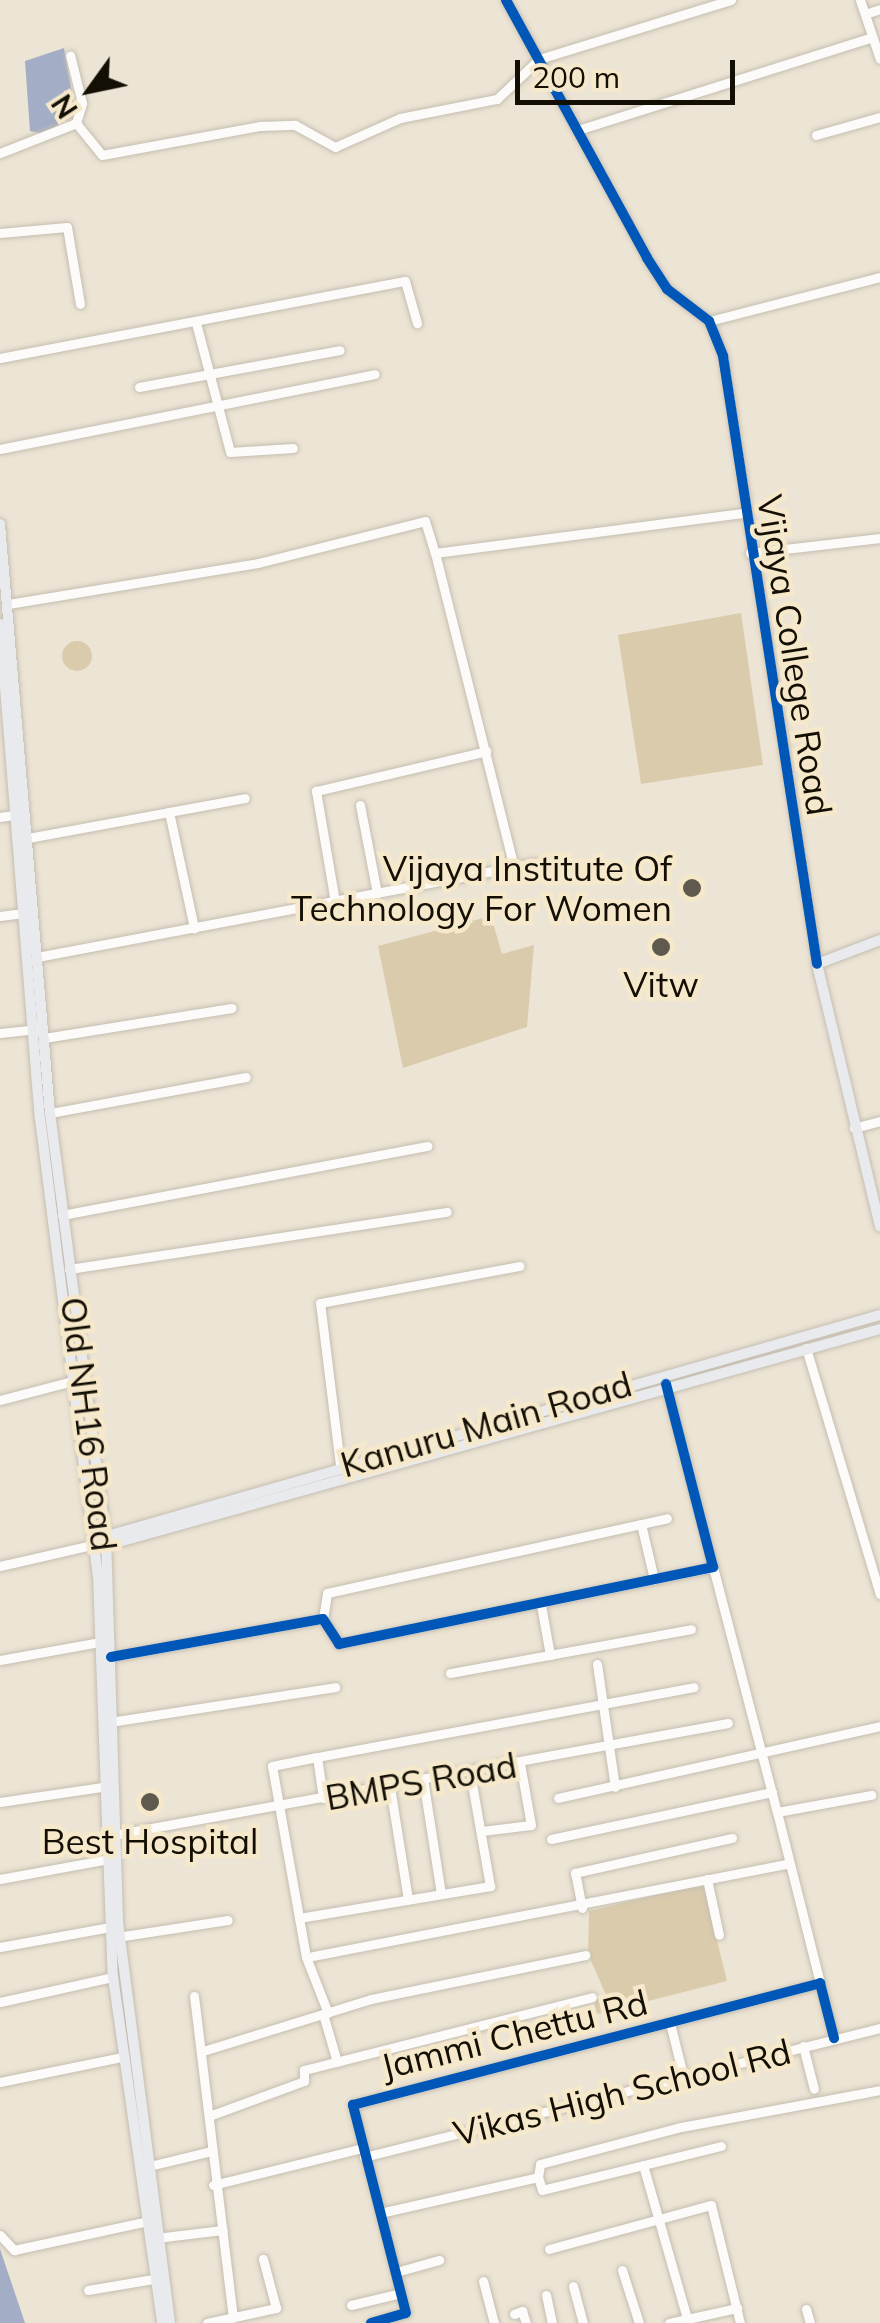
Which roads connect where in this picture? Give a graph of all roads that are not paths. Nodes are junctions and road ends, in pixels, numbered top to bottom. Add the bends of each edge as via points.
1 (506, 0) edge
2 (731, 0) edge
3 (860, 0) edge
4 (880, 9) edge
5 (865, 14) junction
6 (870, 38) junction
7 (70, 55) dead end
8 (539, 59) junction
9 (880, 59) edge
10 (880, 116) edge
11 (76, 123) junction
12 (581, 130) junction
13 (816, 134) dead end
14 (0, 153) edge
15 (0, 233) edge
16 (880, 277) edge
17 (80, 304) dead end
18 (709, 321) junction
19 (196, 323) junction
20 (417, 323) dead end
21 (340, 350) dead end
22 (0, 358) edge
23 (375, 374) dead end
24 (208, 376) junction
25 (139, 388) dead end
26 (218, 406) junction
27 (293, 448) dead end
28 (0, 449) edge
29 (744, 514) junction
30 (0, 524) edge
31 (880, 538) edge
32 (435, 553) junction
33 (750, 554) junction
34 (8, 604) junction
35 (0, 627) edge
36 (1, 654) edge
37 (2, 693) edge
38 (486, 751) junction
39 (245, 798) dead end
40 (360, 805) dead end
41 (168, 812) junction
42 (14, 815) junction
43 (0, 816) edge
44 (28, 838) junction
45 (535, 864) dead end
46 (514, 867) junction
47 (377, 892) junction
48 (334, 902) junction
49 (24, 912) junction
50 (0, 916) edge
51 (194, 928) junction
52 (880, 940) edge
53 (38, 957) junction
54 (817, 964) junction
55 (232, 1008) dead end
56 (40, 1032) junction
57 (0, 1033) edge
58 (246, 1077) dead end
59 (50, 1113) junction
60 (880, 1121) edge
61 (854, 1128) junction
62 (428, 1146) dead end
63 (447, 1212) dead end
64 (62, 1215) junction
65 (880, 1227) edge
66 (520, 1266) dead end
67 (69, 1270) junction
68 (880, 1316) edge
69 (880, 1329) edge
70 (806, 1348) junction
71 (745, 1357) junction
72 (72, 1381) junction
73 (666, 1384) junction
74 (0, 1400) edge
75 (548, 1412) junction
76 (340, 1465) junction
77 (668, 1518) dead end
78 (642, 1524) junction
79 (98, 1543) junction
80 (0, 1566) edge
81 (713, 1567) junction
82 (654, 1579) junction
83 (880, 1594) edge
84 (540, 1605) junction
85 (323, 1619) junction
86 (692, 1629) dead end
87 (100, 1642) junction
88 (550, 1655) junction
89 (111, 1657) junction
90 (0, 1660) edge
91 (597, 1664) dead end
92 (450, 1674) dead end
93 (335, 1687) dead end
94 (694, 1687) dead end
95 (602, 1702) junction
96 (110, 1722) junction
97 (728, 1723) dead end
98 (880, 1726) edge
99 (607, 1744) junction
100 (764, 1754) junction
101 (316, 1757) junction
102 (520, 1763) junction
103 (470, 1772) junction
104 (424, 1779) junction
105 (102, 1787) junction
106 (390, 1787) junction
107 (614, 1787) junction
108 (772, 1792) junction
109 (871, 1794) dead end
110 (323, 1798) junction
111 (558, 1798) dead end
112 (0, 1802) edge
113 (280, 1806) junction
114 (777, 1812) junction
115 (482, 1832) junction
116 (112, 1835) junction
117 (732, 1838) dead end
118 (551, 1839) dead end
119 (104, 1860) junction
120 (786, 1864) junction
121 (0, 1879) edge
122 (707, 1880) junction
123 (441, 1894) junction
124 (408, 1900) junction
125 (582, 1908) junction
126 (299, 1918) junction
127 (228, 1920) dead end
128 (114, 1934) junction
129 (719, 1935) dead end
130 (0, 1947) edge
131 (586, 1954) dead end
132 (313, 1956) junction
133 (114, 1978) junction
134 (820, 1984) junction
135 (194, 1996) dead end
136 (592, 1997) dead end
137 (0, 2002) edge
138 (326, 2014) junction
139 (670, 2023) junction
140 (880, 2028) edge
141 (834, 2038) junction
142 (803, 2046) junction
143 (203, 2051) junction
144 (122, 2057) junction
145 (337, 2062) junction
146 (684, 2078) junction
147 (0, 2082) edge
148 (814, 2090) dead end
149 (880, 2090) edge
150 (208, 2116) junction
151 (721, 2146) dead end
152 (210, 2151) junction
153 (364, 2152) junction
154 (644, 2165) junction
155 (144, 2167) junction
156 (538, 2177) junction
157 (214, 2185) junction
158 (380, 2213) junction
159 (657, 2219) junction
160 (143, 2222) junction
161 (223, 2230) junction
162 (0, 2234) edge
163 (154, 2238) junction
164 (549, 2250) dead end
165 (262, 2260) dead end
166 (439, 2260) dead end
167 (622, 2270) dead end
168 (396, 2272) junction
169 (153, 2279) junction
170 (482, 2281) dead end
171 (572, 2286) dead end
172 (88, 2290) dead end
173 (401, 2293) junction
174 (546, 2296) dead end
175 (351, 2305) dead end
176 (737, 2308) junction
177 (806, 2309) dead end
178 (514, 2314) dead end
179 (233, 2318) junction
180 (687, 2318) junction
181 (162, 2323) edge
182 (170, 2323) edge
183 (208, 2323) edge
184 (371, 2323) edge
185 (494, 2323) edge
186 (526, 2323) edge
187 (552, 2323) edge
188 (583, 2323) edge
189 (638, 2323) edge
190 (669, 2323) edge
191 (740, 2323) edge
192 (810, 2323) edge

1 - 8 street
2 - 8 street
3 - 5 street
4 - 5 street
5 - 6 street
6 - 9 street
6 - 12 street
7 - 11 street via 82,103
8 - 11 street via 512,93 400,118 335,147 295,126 260,126 102,156
8 - 12 street
10 - 13 street
11 - 14 street
12 - 18 street via 656,274
15 - 17 street via 67,227
16 - 18 street
18 - 29 street, Vijaya College Road via 723,356
19 - 20 street via 405,281
19 - 22 street
19 - 24 street
21 - 24 street
23 - 26 street
24 - 25 street
24 - 26 street
26 - 27 street via 233,456
26 - 28 street
29 - 32 street
29 - 33 street, Vijaya College Road
30 - 34 main road, Old NH16 Road
31 - 33 street
32 - 34 street via 426,515 258,564
32 - 38 street
33 - 54 street, Vijaya College Road
34 - 44 main road, Old NH16 Road
35 - 36 main road, Old NH16 Road
36 - 37 main road, Old NH16 Road
37 - 42 main road, Old NH16 Road
38 - 46 street
38 - 48 street via 316,792
39 - 41 street
40 - 47 street
41 - 44 street
41 - 51 street
42 - 43 street
42 - 49 main road, Old NH16 Road
44 - 53 main road, Old NH16 Road
45 - 46 street
46 - 47 street
47 - 48 street
48 - 51 street
49 - 50 street
49 - 56 main road, Old NH16 Road
51 - 53 street
52 - 54 main road
53 - 56 main road, Old NH16 Road
54 - 61 main road
55 - 56 street
56 - 57 street
56 - 59 main road, Old NH16 Road
56 - 72 main road, Old NH16 Road
58 - 59 street
59 - 64 main road, Old NH16 Road
60 - 61 street
61 - 65 main road
62 - 64 street
63 - 67 street
64 - 67 main road, Old NH16 Road
66 - 76 street via 320,1303
67 - 79 main road, Old NH16 Road
68 - 71 main road, Kanuru Main Road
69 - 70 main road, Kanuru Main Road
70 - 71 main road, Kanuru Main Road
70 - 83 street
71 - 73 main road, Kanuru Main Road
71 - 75 main road, Kanuru Main Road
72 - 74 street
72 - 79 main road, Old NH16 Road
73 - 75 main road, Kanuru Main Road
73 - 81 street
75 - 76 main road, Kanuru Main Road
75 - 79 main road, Kanuru Main Road
76 - 79 main road, Kanuru Main Road
77 - 78 street
78 - 82 street
78 - 85 street via 327,1593
79 - 80 street
79 - 87 main road, Old NH16 Road
79 - 89 main road, Old NH16 Road
81 - 82 street
81 - 100 street
82 - 84 street
84 - 85 street via 339,1644
84 - 88 street
85 - 89 street
86 - 88 street
87 - 90 street
87 - 105 main road, Old NH16 Road
88 - 92 street
89 - 96 main road, Old NH16 Road
91 - 95 street
93 - 96 street
94 - 95 street
95 - 99 street
95 - 101 street
96 - 116 main road, Old NH16 Road
97 - 99 street, BMPS Road
98 - 100 street
99 - 102 street, BMPS Road
99 - 107 street
100 - 107 street
100 - 108 street
101 - 110 street
101 - 113 street via 273,1764
102 - 103 street, BMPS Road
102 - 115 street via 530,1825
103 - 104 street, BMPS Road
103 - 115 street
104 - 106 street, BMPS Road
104 - 123 street
105 - 112 street
105 - 119 main road, Old NH16 Road
106 - 110 street, BMPS Road
106 - 124 street
107 - 111 street
108 - 114 street
108 - 118 street
109 - 114 street
110 - 113 street, BMPS Road
113 - 116 street, BMPS Road
113 - 126 street
114 - 120 street
115 - 123 street via 490,1886
116 - 128 main road, Old NH16 Road
117 - 125 street via 575,1873
119 - 121 street
119 - 128 main road, Old NH16 Road
120 - 122 street
120 - 134 street
122 - 125 street
122 - 129 street
123 - 124 street
124 - 126 street
125 - 132 street
126 - 132 street
127 - 128 street
128 - 130 street
128 - 133 main road, Old NH16 Road
128 - 155 main road, Old NH16 Road
131 - 138 street
132 - 138 street
133 - 137 street
133 - 144 main road, Old NH16 Road
134 - 139 street, Jammi Chettu Rd
134 - 141 street
135 - 143 street
136 - 145 street
138 - 143 street
138 - 145 street
139 - 146 street
139 - 153 street, Jammi Chettu Rd via 357,2102
140 - 141 street, Vikas High School Rd
141 - 142 street, Vikas High School Rd
142 - 146 street, Vikas High School Rd
142 - 148 street
143 - 150 street
144 - 147 street
144 - 160 main road, Old NH16 Road
145 - 150 street
146 - 153 street, Vikas High School Rd
149 - 156 street via 681,2127 540,2164
150 - 152 street
151 - 154 street
152 - 155 street
152 - 157 street
153 - 157 street, Vikas High School Rd
153 - 158 street, Jammi Chettu Rd
154 - 156 street via 542,2190
154 - 159 street
155 - 163 main road, Old NH16 Road
156 - 158 street
157 - 161 street
158 - 168 street, Jammi Chettu Rd
159 - 164 street
159 - 176 street via 711,2204
159 - 180 street
160 - 162 street via 14,2250
160 - 169 main road, Old NH16 Road
161 - 163 street
161 - 179 street
163 - 182 main road, Old NH16 Road
165 - 179 street via 276,2308
166 - 168 street
167 - 189 street
168 - 173 street, Jammi Chettu Rd
169 - 172 street
169 - 181 main road, Old NH16 Road
170 - 185 street
171 - 188 street
173 - 175 street
173 - 184 street via 404,2316
174 - 187 street
176 - 180 street
176 - 191 street
177 - 192 street
178 - 186 street via 522,2311
179 - 183 street
180 - 190 street

